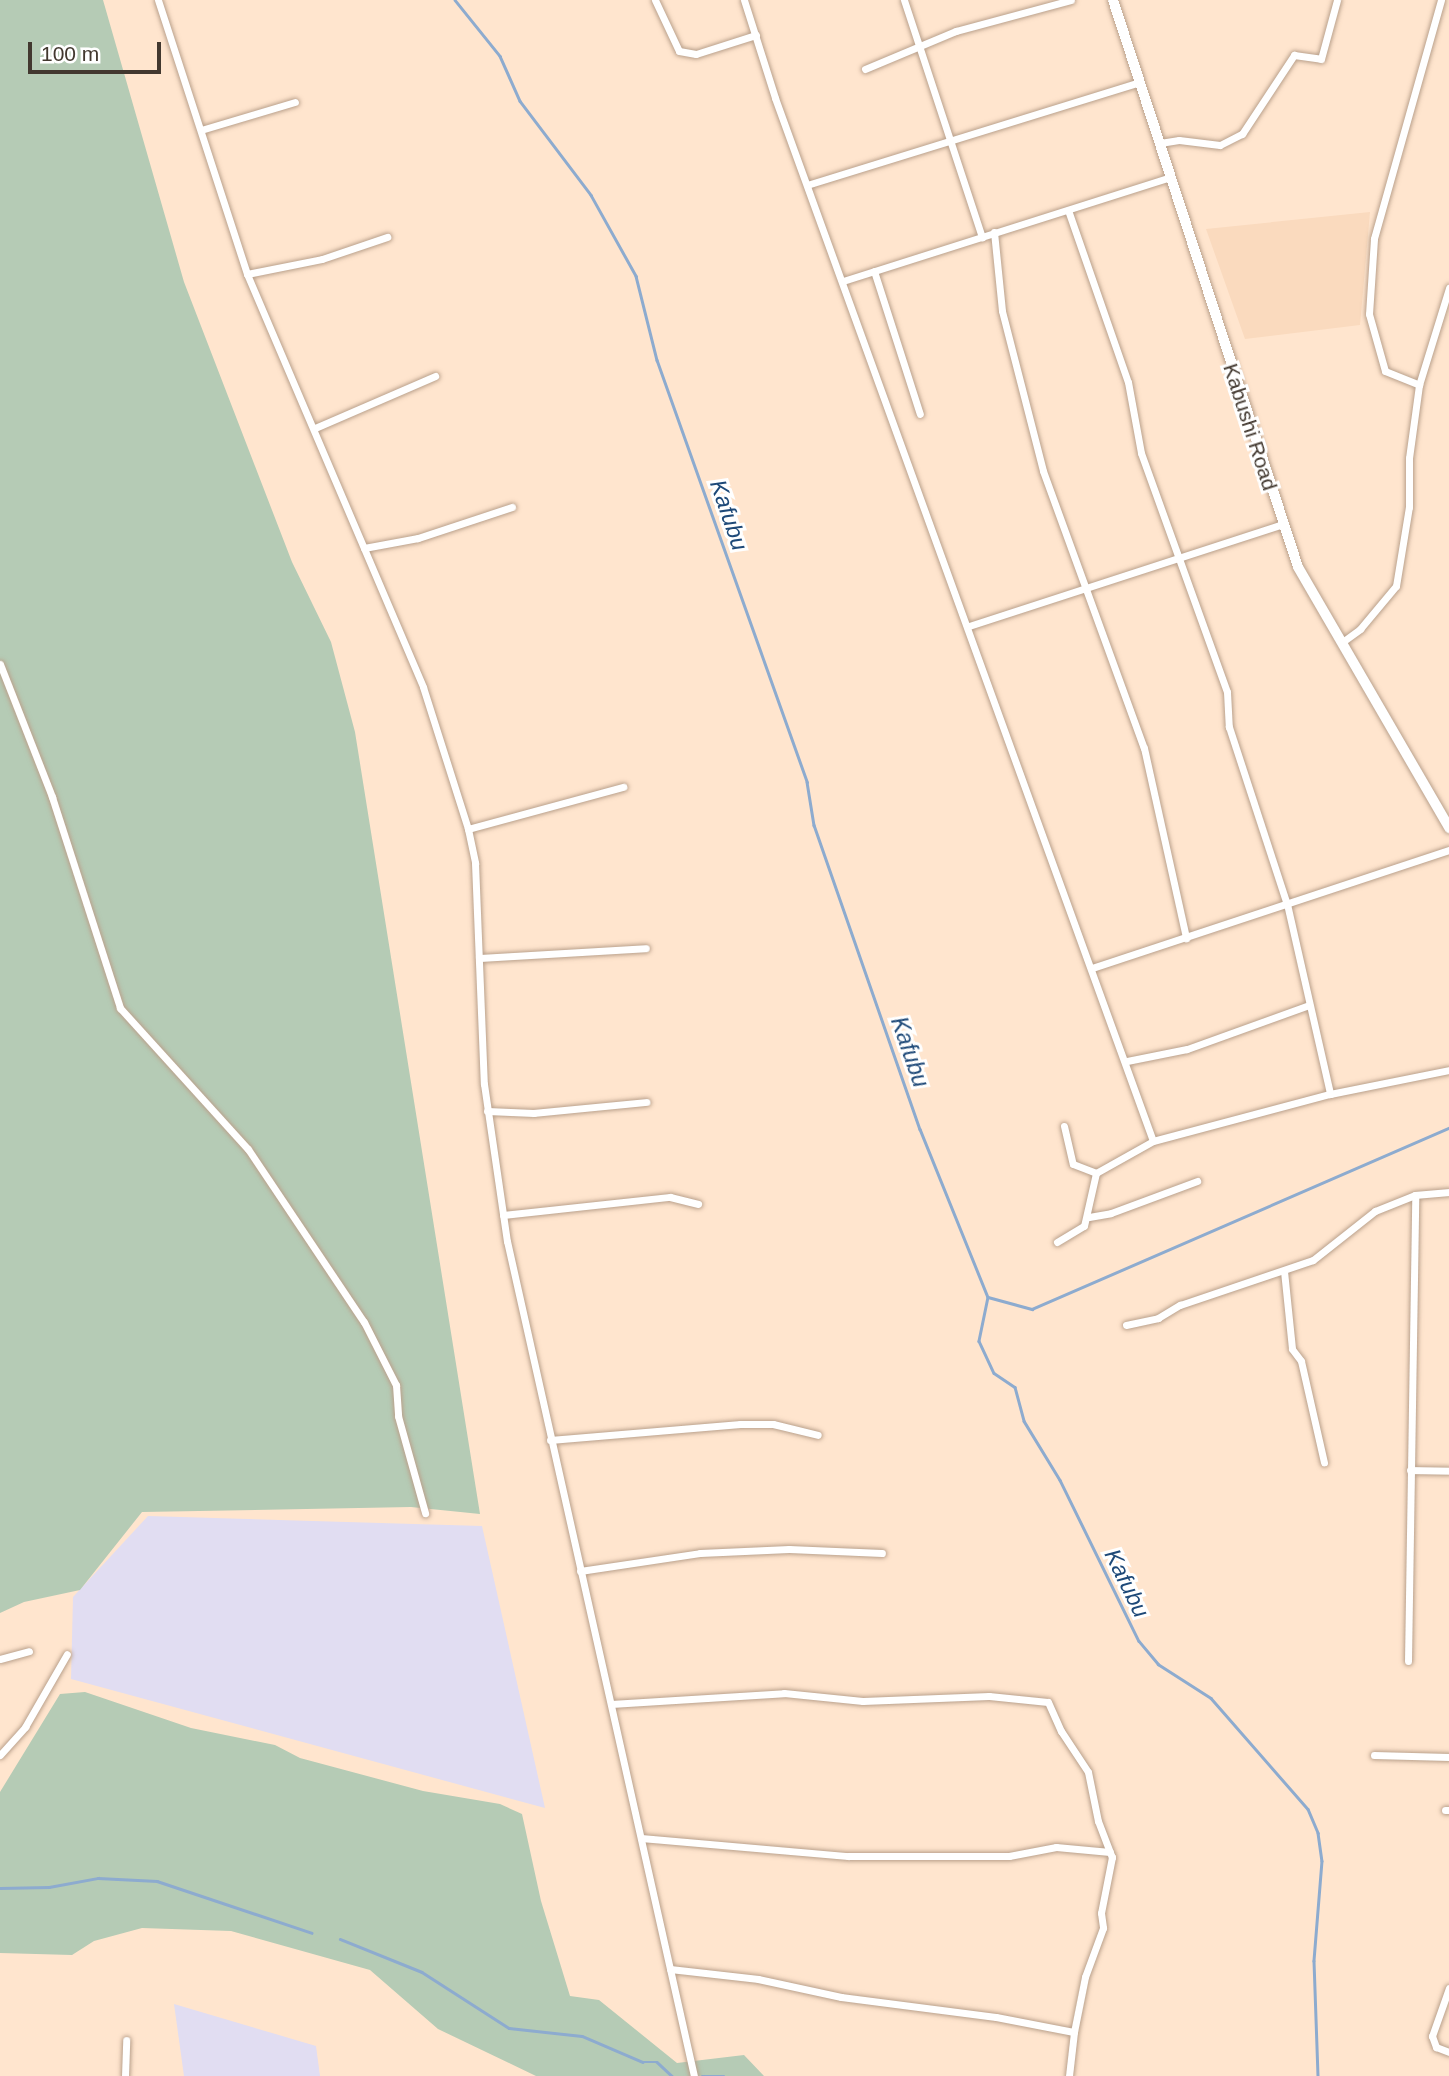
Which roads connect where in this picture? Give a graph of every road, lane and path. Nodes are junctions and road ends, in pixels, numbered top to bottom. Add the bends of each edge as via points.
1 (158, 0) edge
2 (655, 0) edge
3 (744, 0) edge
4 (904, 0) edge
5 (1071, 0) edge
6 (1114, 0) edge
7 (1336, 0) edge
8 (1441, 0) edge
9 (756, 35) junction
10 (921, 45) junction
11 (865, 69) dead end
12 (1140, 82) junction
13 (295, 102) dead end
14 (201, 130) junction
15 (950, 141) junction
16 (1160, 143) junction
17 (1170, 177) junction
18 (807, 185) junction
19 (1068, 210) junction
20 (994, 232) junction
21 (387, 237) dead end
22 (982, 237) junction
23 (874, 271) junction
24 (247, 274) junction
25 (843, 281) junction
26 (1449, 288) edge
27 (435, 376) dead end
28 (1419, 385) junction
29 (920, 415) dead end
30 (314, 428) junction
31 (512, 507) dead end
32 (1282, 524) junction
33 (364, 548) junction
34 (1179, 557) junction
35 (1083, 589) junction
36 (969, 626) junction
37 (1341, 643) junction
38 (0, 664) edge
39 (623, 787) dead end
40 (1449, 828) edge
41 (468, 829) junction
42 (1449, 850) edge
43 (1287, 904) junction
44 (1186, 938) junction
45 (646, 948) dead end
46 (479, 958) junction
47 (1092, 968) junction
48 (1309, 1004) junction
49 (1127, 1061) junction
50 (1449, 1070) edge
51 (1330, 1094) junction
52 (646, 1102) dead end
53 (487, 1111) junction
54 (1064, 1126) dead end
55 (1153, 1141) junction
56 (1096, 1173) junction
57 (1197, 1181) dead end
58 (1449, 1192) edge
59 (1415, 1195) junction
60 (698, 1204) dead end
61 (503, 1215) junction
62 (1089, 1217) junction
63 (1057, 1242) dead end
64 (1284, 1271) junction
65 (1125, 1325) dead end
66 (817, 1435) dead end
67 (550, 1440) junction
68 (1324, 1462) dead end
69 (1410, 1470) junction
70 (1449, 1471) edge
71 (425, 1513) dead end
72 (882, 1553) dead end
73 (580, 1571) junction
74 (29, 1651) dead end
75 (67, 1654) dead end
76 (0, 1659) edge
77 (1408, 1661) dead end
78 (611, 1704) junction
79 (0, 1755) edge
80 (1374, 1755) dead end
81 (1449, 1757) edge
82 (641, 1838) junction
83 (1110, 1852) junction
84 (670, 1969) junction
85 (1449, 1988) edge
86 (1074, 2032) junction
87 (126, 2040) dead end
88 (1449, 2052) edge
89 (125, 2076) edge
90 (694, 2076) edge
91 (1069, 2076) edge

1 - 14 street
2 - 9 street via 679,51 696,54
3 - 9 street
4 - 10 street
5 - 10 street
6 - 12 main road, Kabushi Road
7 - 16 street via 1321,60 1294,55 1242,134 1220,145 1179,140
8 - 28 street via 1374,239 1370,292 1373,334 1385,371
9 - 18 street
10 - 11 street
10 - 15 street
12 - 15 street
12 - 16 main road, Kabushi Road
13 - 14 street
14 - 24 street
15 - 18 street
15 - 22 street
16 - 17 main road, Kabushi Road
17 - 19 street
17 - 32 main road, Kabushi Road
18 - 25 street
19 - 20 street
19 - 34 street via 1128,382 1141,453
20 - 22 street
20 - 35 street via 1002,311 1019,384
21 - 24 street via 322,259
22 - 23 street
23 - 25 street
23 - 29 street
24 - 30 street
25 - 36 street
26 - 28 street
27 - 30 street
28 - 37 street via 1409,458 1409,507 1396,586 1360,629
30 - 33 street
31 - 33 street via 418,538
32 - 34 street
32 - 37 main road, Kabushi Road via 1298,566
33 - 41 street via 423,687
34 - 35 street
34 - 43 street via 1219,665 1227,692 1229,727
35 - 36 street
35 - 44 street via 1144,748
36 - 47 street
37 - 40 main road, Kabushi Road
38 - 71 street via 52,797 120,1008 248,1149 364,1322 396,1385 398,1416
39 - 41 street
41 - 46 street via 475,863
42 - 43 street
43 - 44 street
43 - 48 street
44 - 47 street
45 - 46 street
46 - 53 street
47 - 49 street
48 - 49 street via 1187,1049
48 - 51 street
49 - 55 street
50 - 51 street
51 - 55 street
52 - 53 street via 534,1113
53 - 61 street
54 - 56 street via 1073,1164
55 - 56 street
56 - 62 street via 1090,1187
57 - 62 street
58 - 59 street
59 - 64 street via 1375,1211 1313,1260
59 - 69 street
60 - 61 street via 670,1197
61 - 67 street
62 - 63 street via 1078,1232
64 - 65 street
64 - 68 street via 1292,1349 1301,1361
66 - 67 street via 773,1424 740,1424
67 - 73 street
69 - 70 street
69 - 77 street
72 - 73 street via 789,1549 700,1553
73 - 78 street
74 - 76 street
75 - 79 street via 30,1719
78 - 82 street
78 - 83 street via 784,1693 863,1700 1038,1697 1053,1707 1060,1731 1088,1772
80 - 81 street
82 - 83 street via 835,1856 1009,1856 1056,1847
82 - 84 street
83 - 86 street via 1103,1928 1085,1976
84 - 86 street via 758,1979 841,1997
84 - 90 street
85 - 88 street via 1432,2036 1436,2047
86 - 91 street
87 - 89 street

